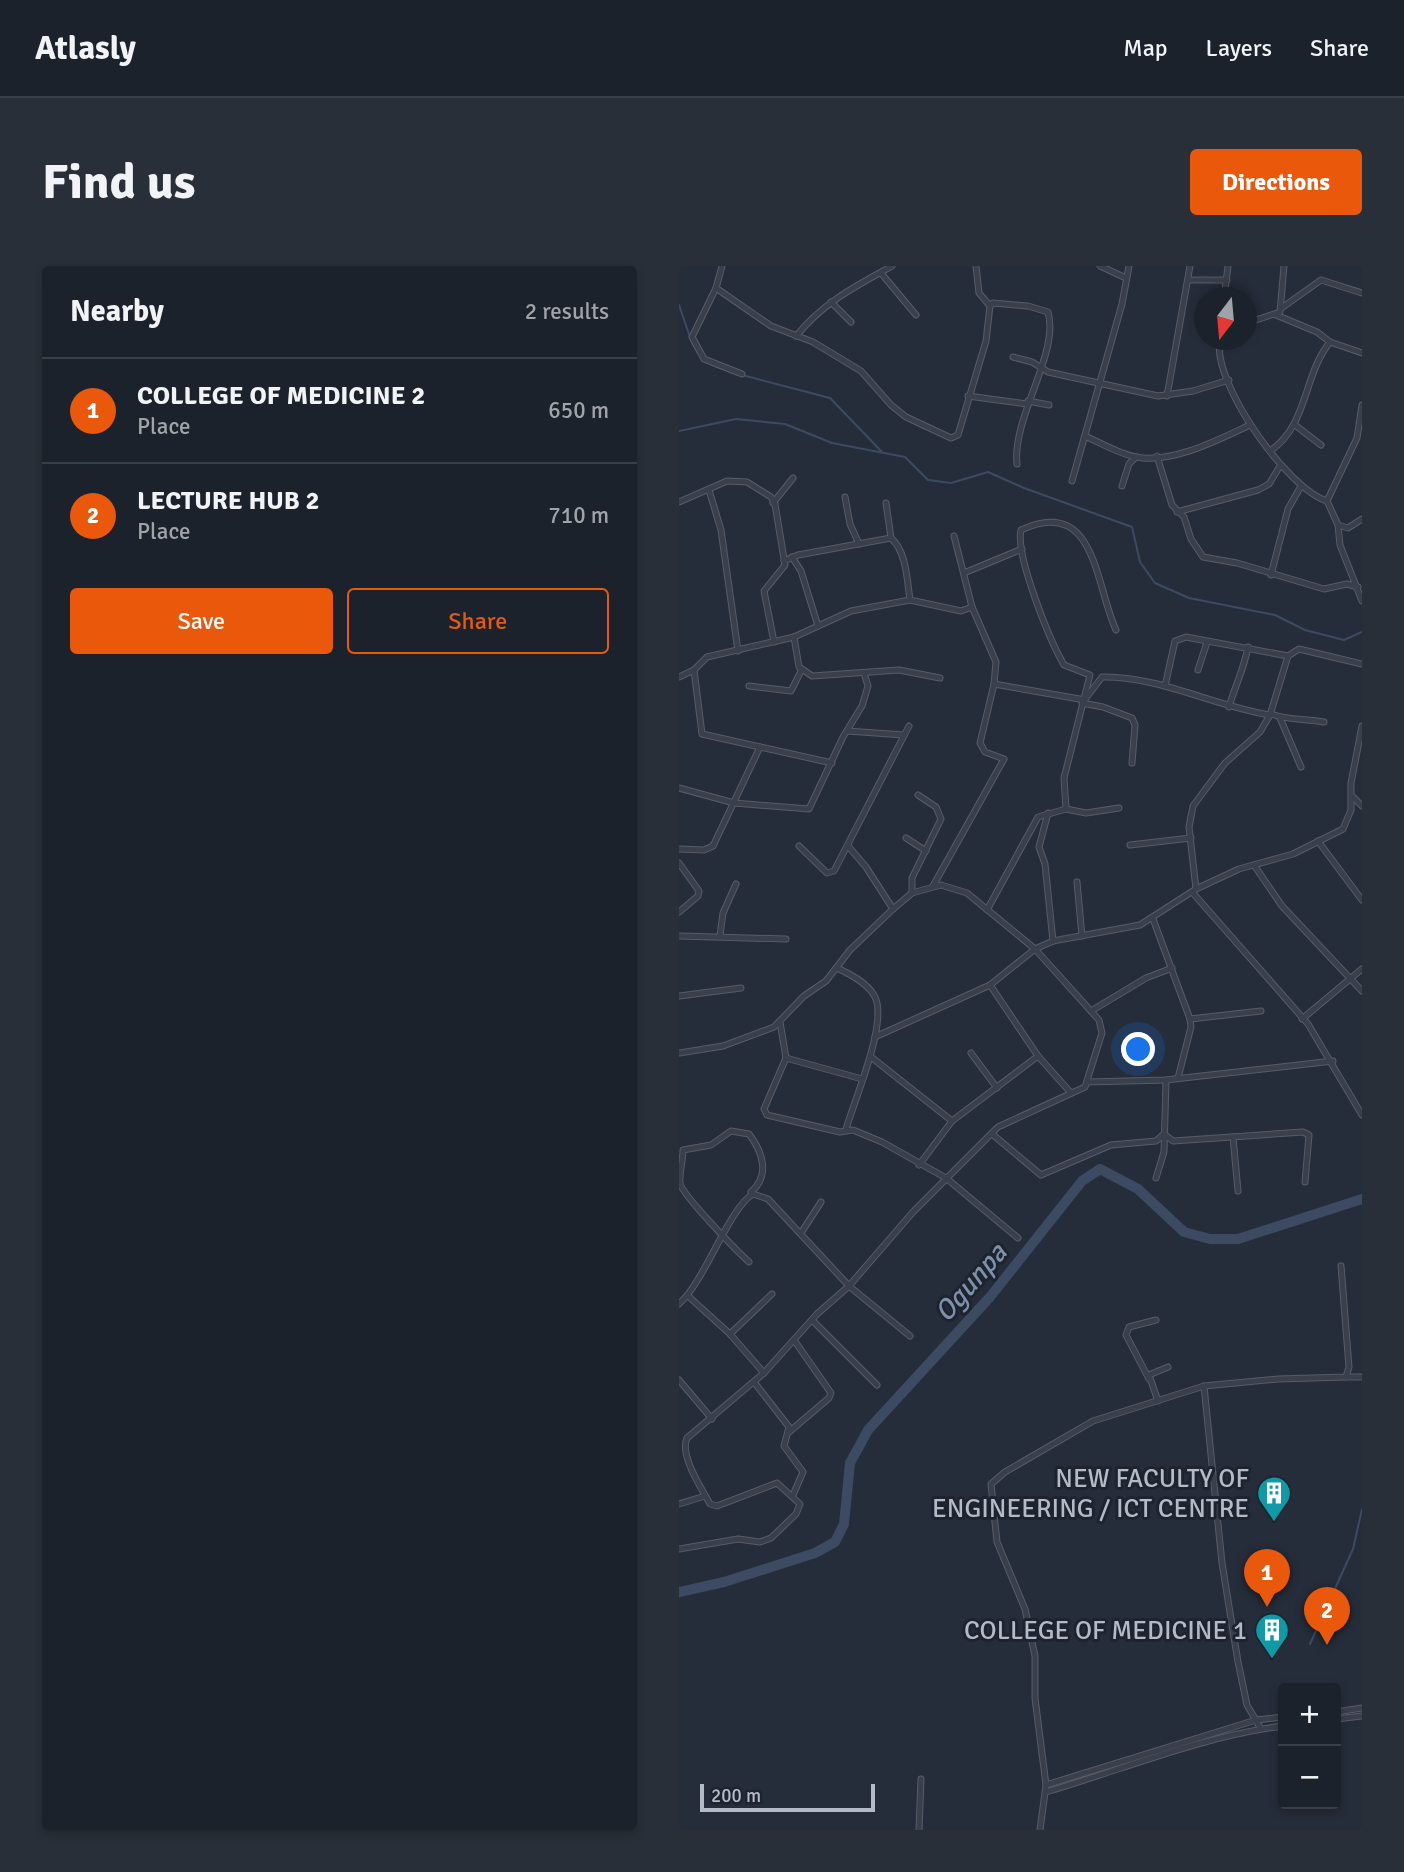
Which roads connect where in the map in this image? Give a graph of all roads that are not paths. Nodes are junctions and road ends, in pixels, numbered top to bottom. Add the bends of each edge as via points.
1 (722, 266) edge
2 (892, 266) edge
3 (976, 266) edge
4 (1100, 266) edge
5 (1129, 266) edge
6 (1190, 266) edge
7 (1228, 266) edge
8 (1284, 266) edge
9 (884, 270) edge
10 (1126, 278) junction
11 (1188, 280) junction
12 (1227, 280) junction
13 (1226, 287) edge
14 (716, 288) junction
15 (1362, 293) edge
16 (831, 302) junction
17 (991, 306) junction
18 (1283, 307) junction
19 (916, 315) dead end
20 (1276, 315) junction
21 (1257, 320) edge
22 (851, 322) dead end
23 (796, 336) junction
24 (1330, 342) junction
25 (1362, 344) edge
26 (1222, 350) edge
27 (1360, 352) edge
28 (1013, 357) dead end
29 (1041, 369) junction
30 (742, 374) dead end
31 (1229, 380) junction
32 (1101, 383) junction
33 (968, 396) junction
34 (1167, 396) junction
35 (1027, 403) junction
36 (1049, 405) dead end
37 (1362, 405) edge
38 (1250, 425) junction
39 (1295, 425) junction
40 (1086, 436) junction
41 (1321, 445) dead end
42 (1270, 450) junction
43 (1157, 456) junction
44 (1136, 457) junction
45 (1017, 464) dead end
46 (1280, 466) junction
47 (793, 478) dead end
48 (1072, 481) dead end
49 (1122, 486) dead end
50 (1301, 486) junction
51 (709, 490) junction
52 (845, 497) dead end
53 (1327, 501) junction
54 (679, 502) edge
55 (773, 503) junction
56 (885, 503) dead end
57 (1177, 512) junction
58 (1362, 519) edge
59 (1338, 525) junction
60 (954, 536) dead end
61 (891, 538) junction
62 (859, 544) junction
63 (1022, 549) junction
64 (792, 557) junction
65 (784, 561) junction
66 (964, 573) junction
67 (1271, 575) junction
68 (1359, 589) edge
69 (910, 600) junction
70 (1362, 601) edge
71 (972, 607) junction
72 (818, 625) junction
73 (1116, 630) dead end
74 (794, 637) junction
75 (774, 642) junction
76 (1206, 642) junction
77 (1248, 647) junction
78 (739, 651) junction
79 (1288, 656) junction
80 (1362, 664) edge
81 (694, 670) junction
82 (1198, 670) dead end
83 (801, 671) junction
84 (864, 673) junction
85 (1090, 675) junction
86 (679, 677) edge
87 (1102, 677) junction
88 (940, 678) dead end
89 (994, 684) junction
90 (750, 686) dead end
91 (1165, 686) junction
92 (1083, 702) junction
93 (1230, 708) junction
94 (1270, 714) junction
95 (1280, 718) junction
96 (1324, 722) dead end
97 (909, 726) dead end
98 (1362, 726) edge
99 (847, 731) junction
100 (904, 736) junction
101 (760, 747) junction
102 (1361, 750) edge
103 (832, 763) junction
104 (1132, 763) dead end
105 (1301, 767) dead end
106 (679, 788) edge
107 (919, 794) dead end
108 (1353, 797) junction
109 (734, 803) junction
110 (1362, 806) edge
111 (1119, 808) dead end
112 (1066, 809) junction
113 (1048, 813) junction
114 (906, 838) dead end
115 (1191, 838) junction
116 (1318, 841) junction
117 (1130, 845) dead end
118 (799, 846) dead end
119 (848, 846) junction
120 (679, 849) edge
121 (926, 852) junction
122 (679, 863) edge
123 (1254, 865) junction
124 (1077, 882) dead end
125 (736, 884) dead end
126 (933, 886) junction
127 (1194, 891) junction
128 (912, 893) junction
129 (1362, 900) edge
130 (893, 909) junction
131 (987, 910) junction
132 (679, 912) edge
133 (1153, 919) junction
134 (679, 936) edge
135 (720, 936) junction
136 (1082, 936) junction
137 (786, 939) dead end
138 (1053, 941) junction
139 (1035, 950) junction
140 (837, 968) junction
141 (1172, 968) junction
142 (1362, 970) edge
143 (1351, 978) junction
144 (990, 985) junction
145 (741, 988) dead end
146 (1362, 991) edge
147 (679, 996) edge
148 (1091, 1011) junction
149 (1261, 1011) dead end
150 (1190, 1019) junction
151 (1302, 1019) junction
152 (780, 1021) junction
153 (875, 1037) junction
154 (679, 1053) edge
155 (971, 1053) dead end
156 (1038, 1056) junction
157 (870, 1057) junction
158 (786, 1058) junction
159 (1333, 1061) junction
160 (1178, 1078) junction
161 (862, 1079) junction
162 (1166, 1080) junction
163 (1088, 1082) junction
164 (997, 1088) junction
165 (1071, 1093) junction
166 (1362, 1115) edge
167 (952, 1121) junction
168 (846, 1129) junction
169 (992, 1133) junction
170 (1164, 1134) junction
171 (1233, 1137) junction
172 (919, 1164) junction
173 (680, 1169) edge
174 (946, 1178) junction
175 (1156, 1178) dead end
176 (1305, 1182) dead end
177 (680, 1189) edge
178 (1238, 1191) dead end
179 (753, 1194) junction
180 (821, 1202) dead end
181 (801, 1233) junction
182 (724, 1234) junction
183 (1018, 1238) dead end
184 (749, 1262) dead end
185 (1341, 1266) dead end
186 (849, 1286) junction
187 (772, 1294) dead end
188 (688, 1296) junction
189 (679, 1304) edge
190 (812, 1320) junction
191 (1156, 1320) dead end
192 (730, 1334) junction
193 (910, 1336) dead end
194 (794, 1340) junction
195 (1168, 1367) dead end
196 (764, 1373) junction
197 (1346, 1377) junction
198 (1362, 1377) edge
199 (1149, 1378) junction
200 (679, 1380) edge
201 (754, 1382) junction
202 (877, 1385) dead end
203 (1204, 1386) junction
204 (1158, 1401) junction
205 (712, 1419) junction
206 (789, 1432) junction
207 (793, 1495) junction
208 (705, 1496) junction
209 (679, 1504) edge
210 (679, 1549) edge
211 (1362, 1708) edge
212 (1341, 1711) edge
213 (1362, 1716) edge
214 (1278, 1718) edge
215 (1341, 1719) edge
216 (1257, 1720) junction
217 (1278, 1727) edge
218 (1261, 1729) junction
219 (921, 1779) dead end
220 (1046, 1789) junction
221 (919, 1830) edge
222 (1039, 1830) edge

1 - 14 street
2 - 9 street
3 - 17 street via 979,293
4 - 10 street
5 - 10 street
6 - 11 street
7 - 12 street
8 - 18 street
9 - 16 street
9 - 19 street
10 - 32 street
11 - 12 street
11 - 34 street
12 - 13 street
14 - 23 street via 771,326
14 - 30 street via 692,337 704,359
15 - 18 street via 1321,280
16 - 22 street
16 - 23 street
17 - 29 street via 1021,305 1048,312 1049,337
17 - 33 street via 986,341
18 - 20 street
20 - 21 street
20 - 24 street via 1317,331
23 - 33 street via 861,371 906,417 951,438 958,435
24 - 27 street
24 - 39 street
25 - 27 street
26 - 31 street
28 - 29 street
29 - 32 street
29 - 35 street
31 - 34 street
31 - 38 street
32 - 34 street
32 - 40 street
33 - 35 street
35 - 36 street
35 - 45 street
37 - 53 street via 1357,438
38 - 42 street
38 - 43 street via 1214,442
39 - 41 street
39 - 42 street via 1284,441
40 - 44 street
40 - 48 street
42 - 46 street
43 - 44 street
43 - 57 street
44 - 49 street
46 - 50 street
46 - 57 street via 1269,484 1258,490
47 - 55 street
50 - 53 street
50 - 67 street via 1288,509
51 - 54 street
51 - 55 street via 733,479 747,482
51 - 78 street via 721,530
52 - 62 street
53 - 59 street
55 - 65 street
56 - 61 street
57 - 67 street via 1184,517 1203,557
58 - 59 street via 1348,528
59 - 68 street via 1340,545
60 - 66 street
61 - 62 street
61 - 69 street via 903,559
62 - 64 street
63 - 66 street
63 - 73 street via 1021,530 1031,526 1053,523 1078,532 1092,554
63 - 85 street via 1048,635 1062,662
64 - 65 street
64 - 72 street
65 - 75 street via 782,573 764,592
66 - 71 street
67 - 68 street via 1324,589 1347,584
68 - 70 street
69 - 71 street via 961,611
69 - 72 street via 851,611
71 - 89 street via 996,662
72 - 74 street
74 - 75 street
74 - 83 street
75 - 78 street
76 - 77 street
76 - 82 street
76 - 91 street via 1186,637 1175,641
77 - 79 street
77 - 93 street
78 - 81 street via 707,657
79 - 80 street via 1299,649
79 - 94 street
81 - 86 street
81 - 101 street via 702,734
83 - 84 street via 812,676
83 - 90 street via 791,691
84 - 88 street via 899,670
84 - 99 street via 867,692
85 - 87 street
85 - 92 street
87 - 91 street
87 - 92 street
89 - 92 street
89 - 126 street via 980,743 985,752 1004,759
91 - 93 street
92 - 104 street via 1132,718
92 - 112 street via 1064,778
93 - 94 street
94 - 95 street
94 - 115 street via 1261,732 1225,763 1193,806
95 - 96 street
95 - 105 street
97 - 100 street
98 - 102 street
99 - 100 street
99 - 103 street
100 - 119 street
101 - 103 street
101 - 109 street
102 - 108 street
103 - 109 street via 805,811
106 - 109 street
107 - 121 street via 936,807 941,819
108 - 110 street
108 - 116 street via 1343,830
109 - 120 street via 713,846
111 - 112 street via 1086,813
112 - 113 street
113 - 131 street via 1036,821
113 - 138 street via 1039,847
114 - 121 street
115 - 117 street
115 - 127 street
116 - 123 street
116 - 129 street
118 - 119 street via 830,873
119 - 130 street
121 - 128 street via 912,877
122 - 132 street via 699,891
123 - 127 street
123 - 143 street via 1274,895
124 - 136 street
125 - 135 street via 723,913
126 - 128 street
126 - 131 street via 967,893
127 - 133 street
127 - 151 street
128 - 130 street
130 - 140 street
131 - 139 street
133 - 136 street via 1124,930
133 - 141 street
134 - 135 street
135 - 137 street
136 - 138 street
138 - 139 street
139 - 144 street
139 - 148 street
140 - 152 street
140 - 153 street via 876,998
141 - 148 street
141 - 150 street
142 - 143 street
143 - 146 street
143 - 151 street
144 - 153 street
144 - 156 street
145 - 147 street
148 - 163 street via 1100,1020 1102,1033
149 - 150 street
150 - 160 street
151 - 159 street
152 - 154 street via 745,1039
152 - 158 street
153 - 157 street
155 - 164 street
156 - 164 street
156 - 165 street
157 - 161 street
157 - 167 street
158 - 161 street
158 - 168 street via 764,1112 840,1132
159 - 160 street
159 - 166 street
160 - 162 street
161 - 168 street
162 - 163 street
162 - 170 street
163 - 165 street
164 - 167 street
165 - 169 street
167 - 172 street
168 - 172 street via 882,1142
169 - 170 street via 1041,1175 1102,1148 1156,1141
169 - 174 street
170 - 171 street via 1173,1141
170 - 175 street
171 - 176 street via 1308,1133
171 - 178 street
172 - 174 street
173 - 177 street
173 - 179 street via 683,1150 711,1145 731,1131 749,1134 763,1156 764,1169
174 - 183 street
174 - 186 street
177 - 182 street
179 - 181 street via 768,1199
179 - 182 street
180 - 181 street
181 - 186 street
182 - 184 street
182 - 188 street
185 - 197 street
186 - 190 street
186 - 193 street
187 - 192 street
188 - 189 street
188 - 192 street
190 - 194 street
190 - 202 street
191 - 199 street via 1129,1327 1126,1335
192 - 196 street
194 - 196 street
194 - 206 street via 831,1393
195 - 199 street
196 - 201 street
197 - 198 street
197 - 203 street
199 - 204 street
200 - 205 street
201 - 205 street
201 - 206 street
203 - 204 street
203 - 216 street via 1222,1563 1247,1705
204 - 220 street via 1093,1421 991,1484 997,1542 1025,1609 1035,1656
205 - 208 street via 684,1443
206 - 207 street via 784,1446 803,1472
207 - 208 street via 778,1483 717,1506
207 - 210 street via 800,1504 796,1514 771,1538
208 - 209 street
211 - 212 street
213 - 215 street
214 - 216 street
216 - 218 street
216 - 220 street
217 - 218 street
218 - 220 street
219 - 221 street
220 - 222 street

